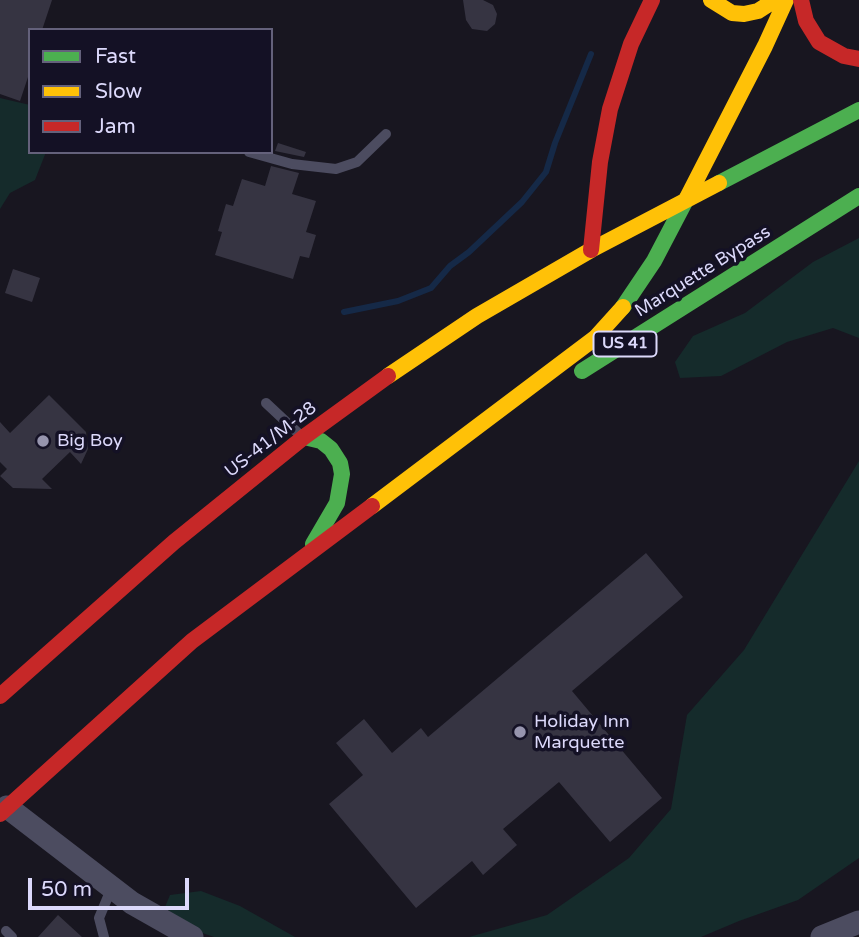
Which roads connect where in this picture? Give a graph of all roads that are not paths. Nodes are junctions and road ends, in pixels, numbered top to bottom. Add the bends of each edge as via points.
1 (652, 0) edge
2 (711, 0) edge
3 (775, 0) edge
4 (786, 0) edge
5 (801, 0) edge
6 (859, 59) edge
7 (859, 110) edge
8 (386, 134) dead end
9 (256, 154) edge
10 (859, 196) edge
11 (687, 198) junction
12 (591, 250) junction
13 (266, 403) dead end
14 (304, 437) junction
15 (391, 493) junction
16 (304, 557) junction
17 (0, 696) edge
18 (2, 807) edge
19 (112, 887) junction
20 (859, 922) edge
21 (104, 937) edge
22 (192, 937) edge
23 (822, 937) edge

1 - 12 main road via 631,44 610,109
2 - 3 main road via 732,13 744,14 758,12
4 - 11 main road
5 - 6 main road via 806,21 819,42
7 - 11 main road
8 - 9 lane via 358,162 336,169
10 - 15 main road, Marquette Bypass / US 41
11 - 12 main road
11 - 15 main road via 627,303 595,338
12 - 14 main road, US-41/M-28 via 477,316
13 - 14 lane
14 - 16 main road via 331,449 342,474 337,503
14 - 17 main road, US-41/M-28 via 174,542
15 - 16 main road, US 41
16 - 18 main road, US 41 via 192,641
18 - 19 street
19 - 21 lane via 99,918
19 - 22 street
20 - 23 street

